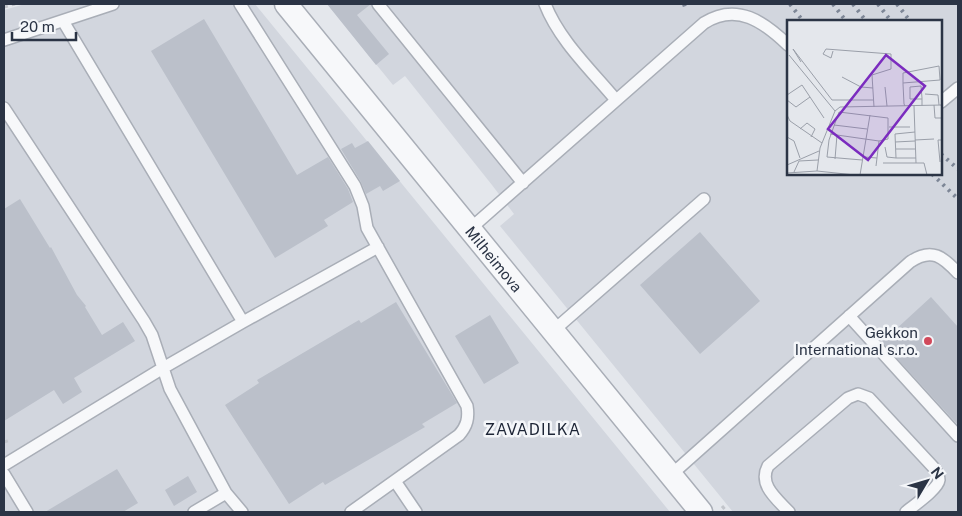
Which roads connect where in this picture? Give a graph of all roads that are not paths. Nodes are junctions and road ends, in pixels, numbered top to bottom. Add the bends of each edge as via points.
1 (113, 4) edge
2 (240, 4) edge
3 (286, 4) edge
4 (378, 4) edge
5 (545, 4) edge
6 (63, 20) junction
7 (4, 40) edge
8 (787, 44) edge
9 (958, 88) edge
10 (616, 100) junction
11 (942, 101) edge
12 (4, 108) edge
13 (523, 183) junction
14 (704, 199) dead end
15 (470, 229) junction
16 (378, 247) junction
17 (958, 273) edge
18 (849, 316) junction
19 (243, 322) junction
20 (553, 330) junction
21 (164, 368) junction
22 (958, 436) edge
23 (4, 465) edge
24 (4, 474) edge
25 (671, 475) junction
26 (395, 481) junction
27 (226, 493) junction
28 (27, 512) edge
29 (194, 512) edge
30 (242, 512) edge
31 (352, 512) edge
32 (416, 512) edge
33 (701, 512) edge
34 (788, 512) edge
35 (906, 512) edge

1 - 6 lane
2 - 16 lane via 355,186 367,228
3 - 15 street, Milheimova
4 - 13 lane
5 - 10 lane via 564,37
6 - 7 lane
6 - 19 lane
8 - 10 lane via 754,19 727,13 715,16
9 - 11 lane
10 - 13 lane
12 - 21 lane via 144,321
13 - 15 lane
14 - 20 lane
15 - 20 street, Milheimova
16 - 19 lane
16 - 26 lane via 464,400 468,413 467,424 459,435
17 - 18 lane via 941,257 922,255
18 - 22 lane
18 - 25 lane
19 - 21 lane
20 - 25 street, Milheimova
21 - 23 lane
21 - 27 lane via 170,388
24 - 28 lane
25 - 33 street, Milheimova
26 - 31 lane
26 - 32 lane
27 - 29 lane
27 - 30 lane
34 - 35 lane via 765,482 768,466 848,398 858,394 869,398 938,475 936,486

